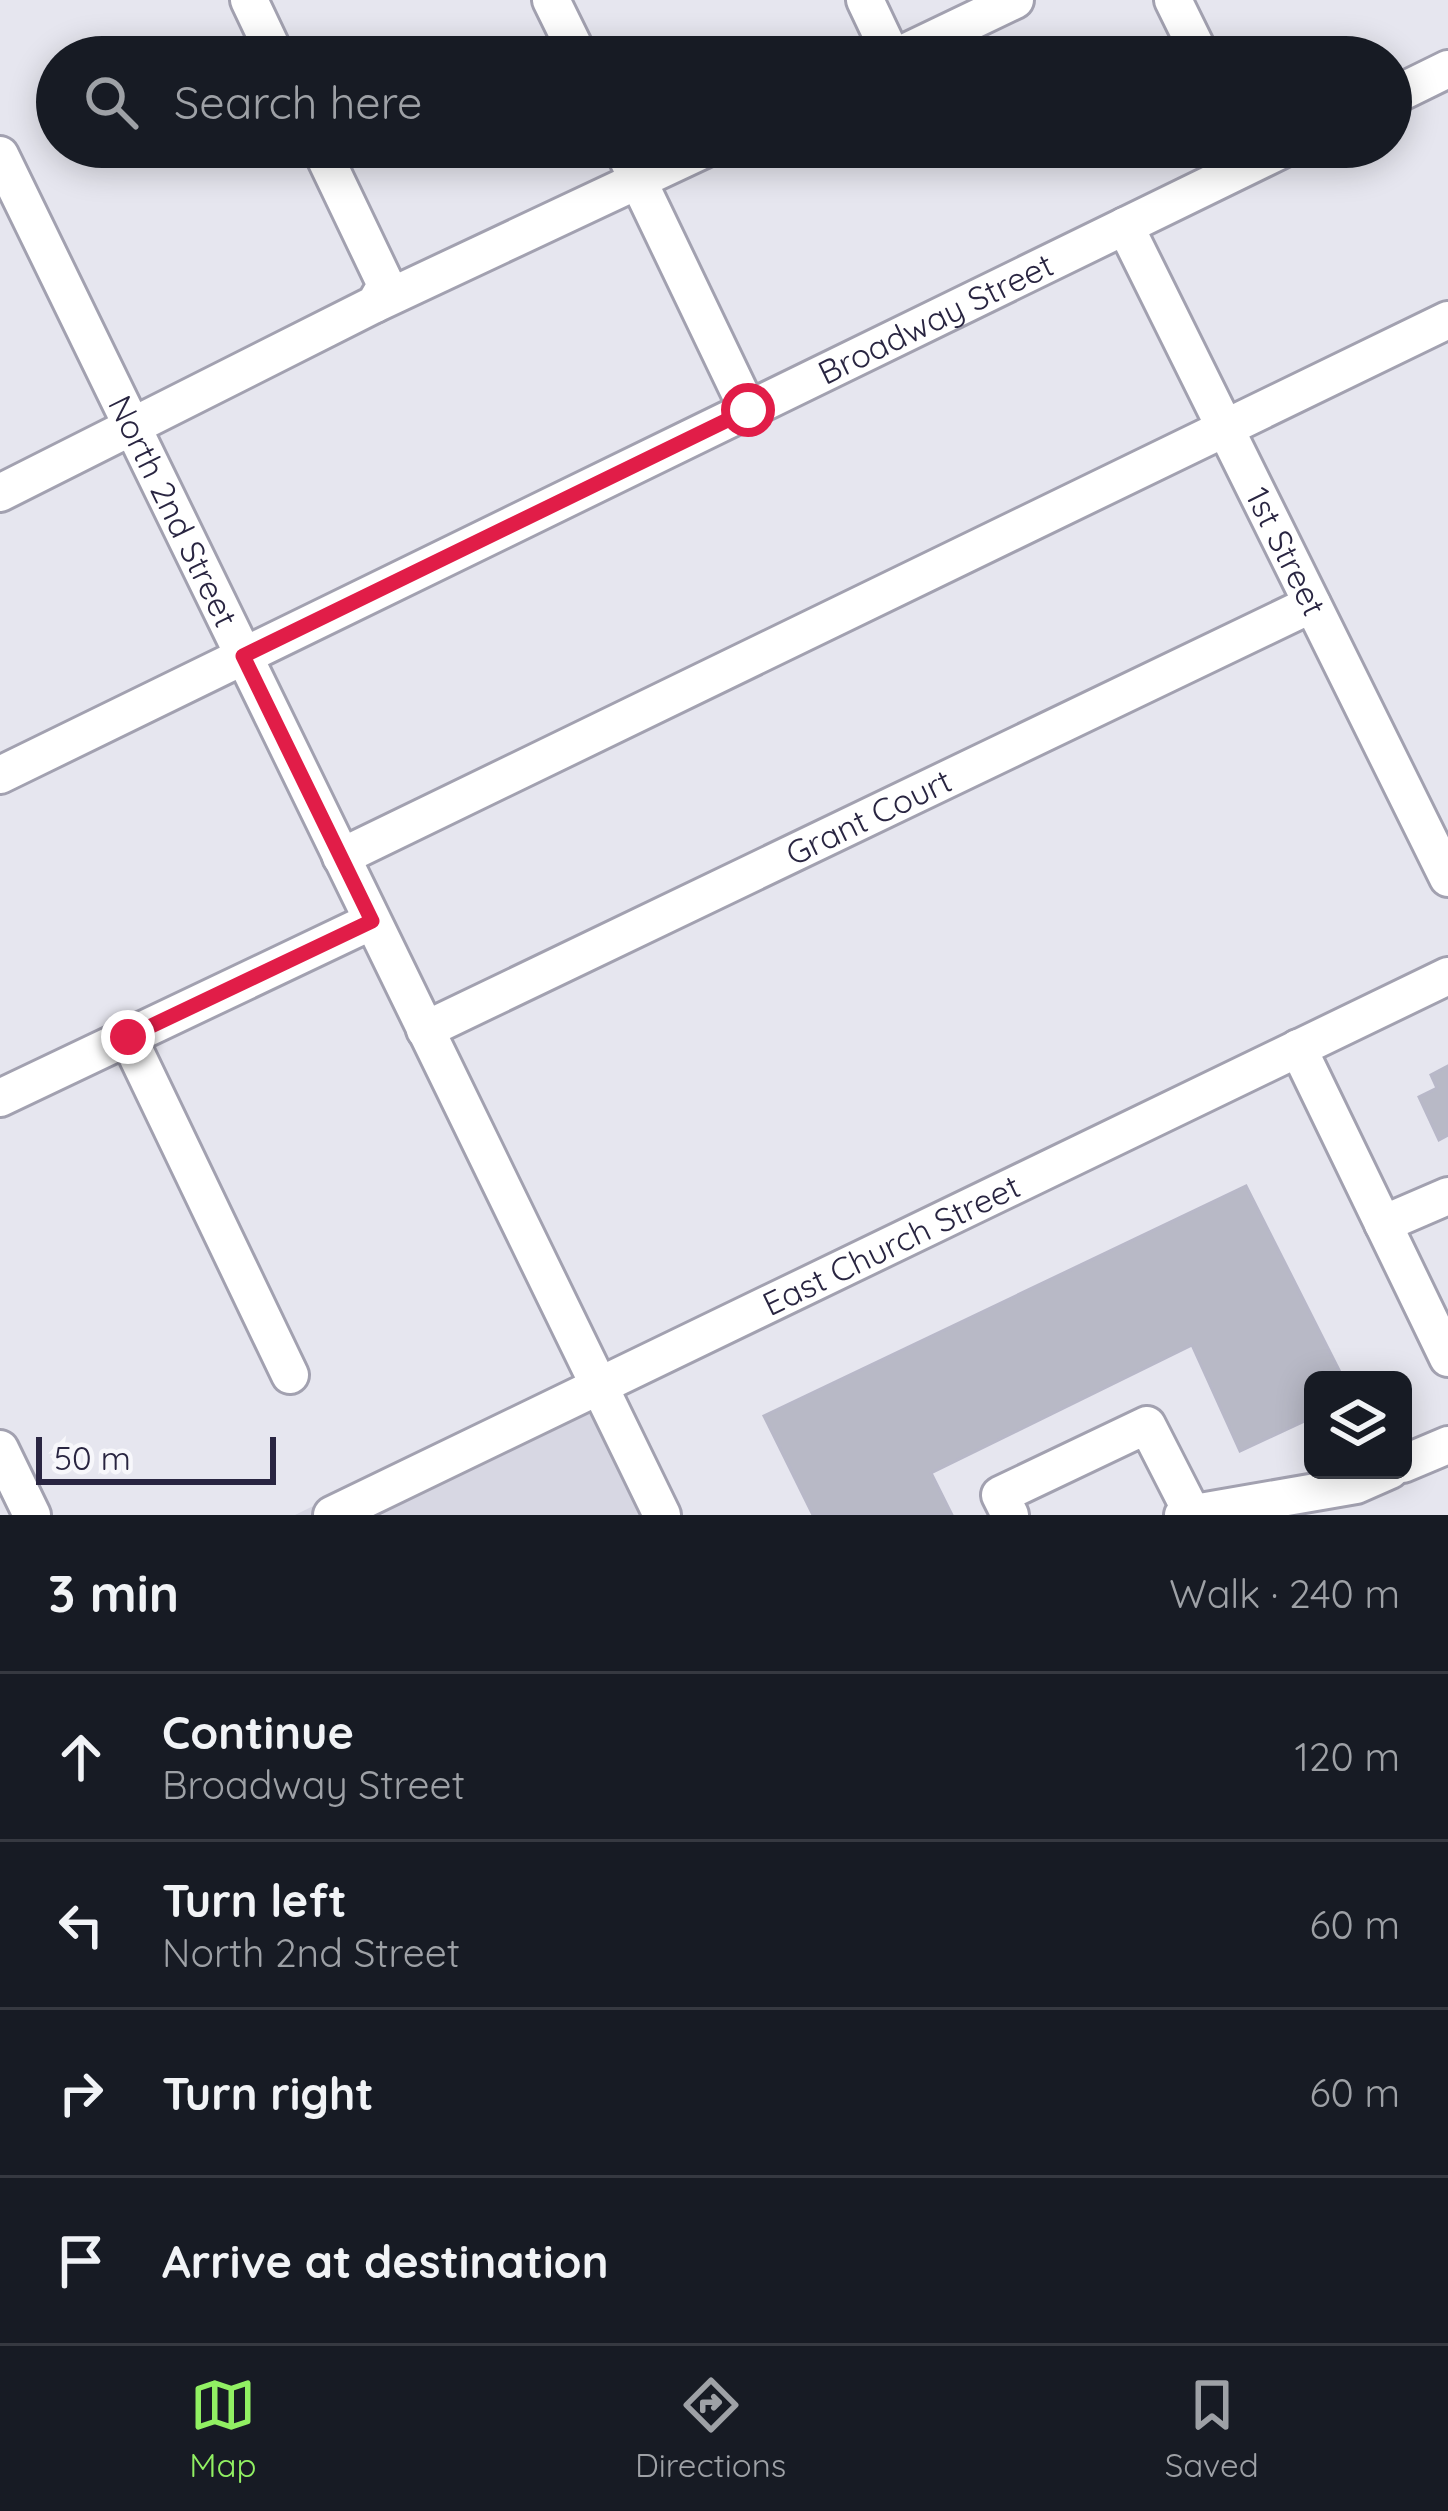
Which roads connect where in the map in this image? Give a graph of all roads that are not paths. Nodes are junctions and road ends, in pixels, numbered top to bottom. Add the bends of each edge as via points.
1 (249, 0) edge
2 (551, 0) edge
3 (865, 0) edge
4 (1015, 0) edge
5 (1173, 0) edge
6 (266, 36) edge
7 (569, 36) edge
8 (883, 36) edge
9 (939, 36) edge
10 (1191, 36) edge
11 (1448, 69) edge
12 (1412, 87) edge
13 (0, 155) edge
14 (330, 168) edge
15 (632, 168) edge
16 (665, 168) edge
17 (1227, 168) edge
18 (638, 181) junction
19 (1125, 226) junction
20 (375, 304) junction
21 (1448, 320) edge
22 (748, 410) junction
23 (132, 428) junction
24 (1225, 428) junction
25 (0, 493) edge
26 (1312, 604) junction
27 (243, 656) junction
28 (0, 775) edge
29 (341, 857) junction
30 (1448, 878) edge
31 (372, 921) junction
32 (1448, 976) edge
33 (425, 1030) junction
34 (128, 1037) junction
35 (1298, 1048) junction
36 (0, 1098) edge
37 (1448, 1196) edge
38 (1383, 1224) junction
39 (1448, 1358) edge
40 (290, 1375) dead end
41 (598, 1385) junction
42 (1448, 1445) edge
43 (0, 1449) edge
44 (1412, 1460) edge
45 (1369, 1479) edge
46 (1187, 1513) edge
47 (32, 1515) edge
48 (332, 1515) edge
49 (662, 1515) edge
50 (1010, 1515) edge

1 - 6 street
2 - 7 street
3 - 8 street
4 - 9 street
5 - 10 street
11 - 12 street
13 - 23 street, North 2nd Street
14 - 20 street via 386,285
15 - 18 street
16 - 18 street
17 - 19 street, Broadway Street
18 - 20 street
18 - 22 street
19 - 22 street, Broadway Street
19 - 24 street, 1st Street
20 - 23 street
21 - 24 street
22 - 27 street, Broadway Street
23 - 25 street
23 - 27 street, North 2nd Street
24 - 26 street, 1st Street
24 - 29 street
26 - 30 street, 1st Street
26 - 33 street, Grant Court
27 - 28 street, Broadway Street
27 - 29 street, North 2nd Street
29 - 31 street, North 2nd Street
31 - 33 street, North 2nd Street
31 - 34 street
32 - 35 street, East Church Street
33 - 41 street, North 2nd Street
34 - 36 street
34 - 40 street
35 - 38 street
35 - 41 street, East Church Street
37 - 38 street
38 - 39 street
41 - 48 street, East Church Street
41 - 49 street, North 2nd Street
42 - 44 street
43 - 47 street
45 - 46 street
46 - 50 street via 1147,1425 1000,1495

